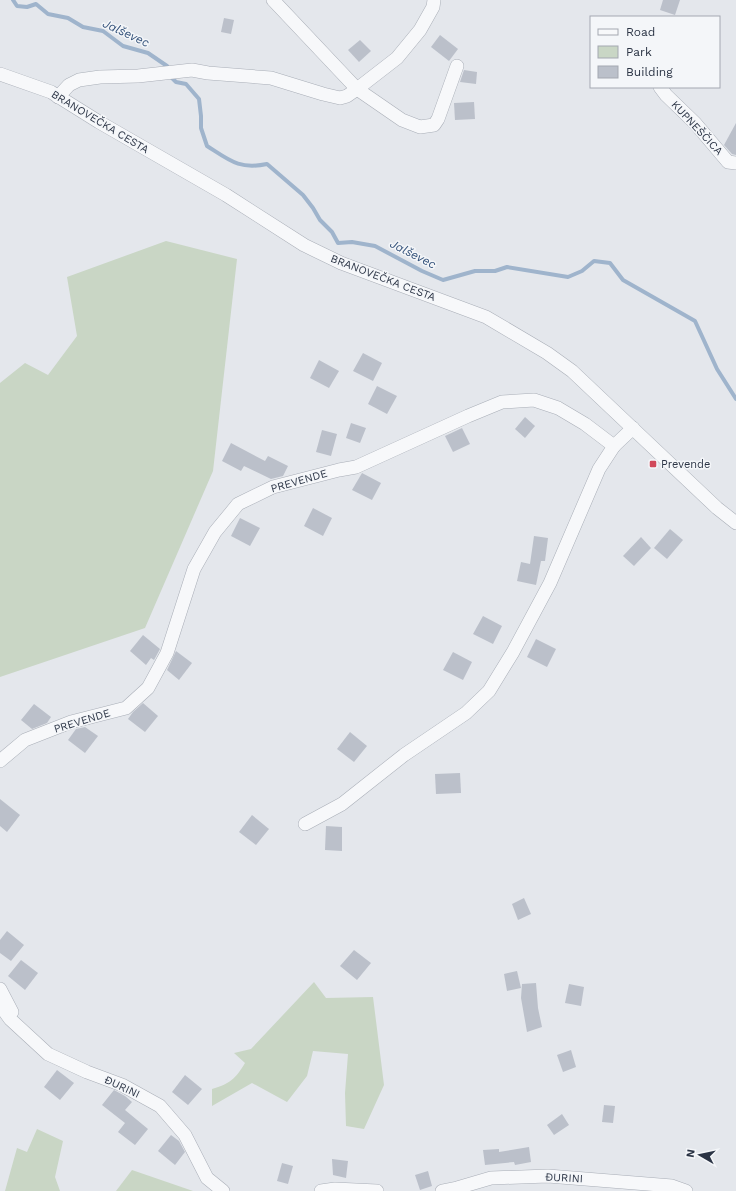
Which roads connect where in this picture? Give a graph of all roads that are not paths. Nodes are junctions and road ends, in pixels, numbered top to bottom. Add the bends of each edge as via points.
1 (272, 0) edge
2 (434, 0) edge
3 (457, 66) dead end
4 (0, 74) edge
5 (661, 88) edge
6 (357, 89) junction
7 (58, 97) junction
8 (736, 163) edge
9 (633, 428) junction
10 (614, 446) junction
11 (736, 523) edge
12 (0, 761) edge
13 (305, 824) dead end
14 (0, 989) edge
15 (0, 1005) edge
16 (16, 1024) junction
17 (223, 1191) edge
18 (321, 1191) edge
19 (377, 1191) edge
20 (442, 1191) edge
21 (686, 1191) edge

1 - 6 street
2 - 6 street via 433,7 420,30 397,58
3 - 6 street via 434,125 420,126 402,120
4 - 7 street, BRANOVEČKA CESTA via 51,92
5 - 8 street, KUPNEŠČICA via 728,162
6 - 7 street via 340,98 271,78 192,70 79,80 69,85
7 - 9 street, BRANOVEČKA CESTA via 226,195 304,245 341,263 493,321 572,371
9 - 10 street
9 - 11 street, BRANOVEČKA CESTA
10 - 12 street, PREVENDE via 558,408 534,400 502,402 356,467 274,487 238,504 215,532 194,569 167,653 148,688 126,708 71,722 25,740
10 - 13 street via 600,469 550,583 514,652 489,691 466,713 404,755 342,804
14 - 16 street
15 - 16 street, ĐURINI
16 - 17 street, ĐURINI via 48,1054 87,1072 122,1084 160,1106 185,1135 207,1178
18 - 19 street
20 - 21 street, ĐURINI via 491,1178 548,1176 672,1186

